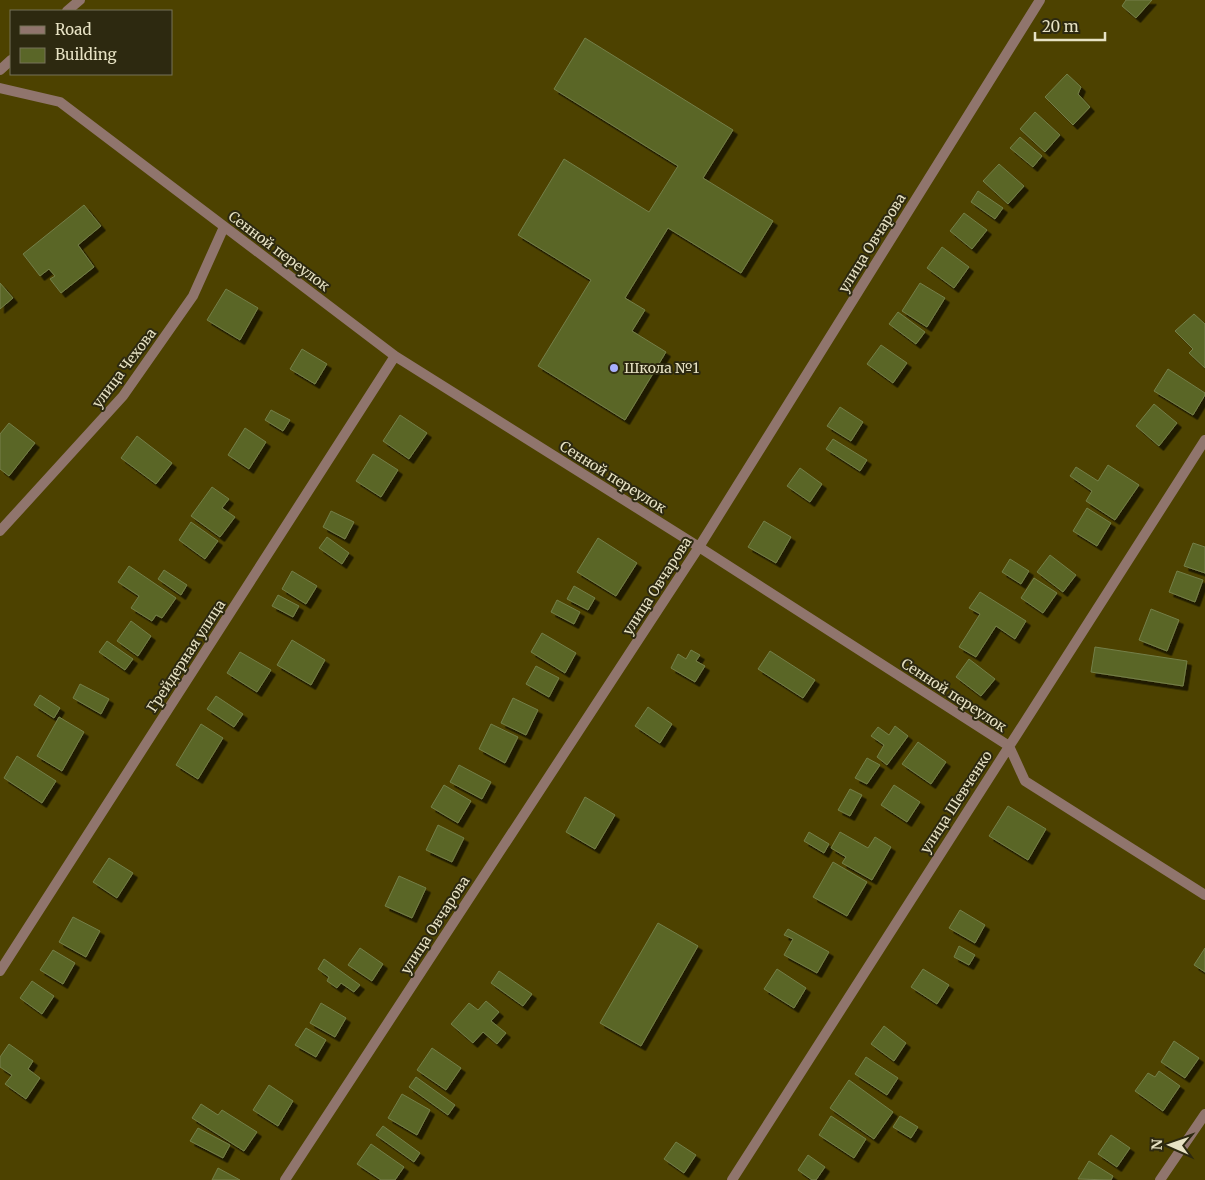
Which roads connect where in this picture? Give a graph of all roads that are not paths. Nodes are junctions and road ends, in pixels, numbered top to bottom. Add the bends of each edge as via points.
1 (80, 0) edge
2 (1040, 0) edge
3 (68, 10) edge
4 (10, 61) edge
5 (0, 70) edge
6 (0, 88) edge
7 (224, 227) junction
8 (394, 356) junction
9 (1205, 440) edge
10 (0, 531) edge
11 (699, 547) junction
12 (1009, 746) junction
13 (1205, 896) edge
14 (0, 971) edge
15 (1205, 1114) edge
16 (285, 1180) edge
17 (732, 1180) edge
18 (1160, 1180) edge

1 - 3 street
2 - 11 street, улица Овчарова
4 - 5 street
6 - 7 street, Сенной переулок via 60,102
7 - 8 street, Сенной переулок
7 - 10 street, улица Чехова via 193,296 124,396
8 - 11 street, Сенной переулок
8 - 14 street, Грейдерная улица
9 - 12 street, улица Шевченко
11 - 12 street, Сенной переулок
11 - 16 street, улица Овчарова
12 - 13 street, Сенной переулок via 1025,781
12 - 17 street, улица Шевченко
15 - 18 street

